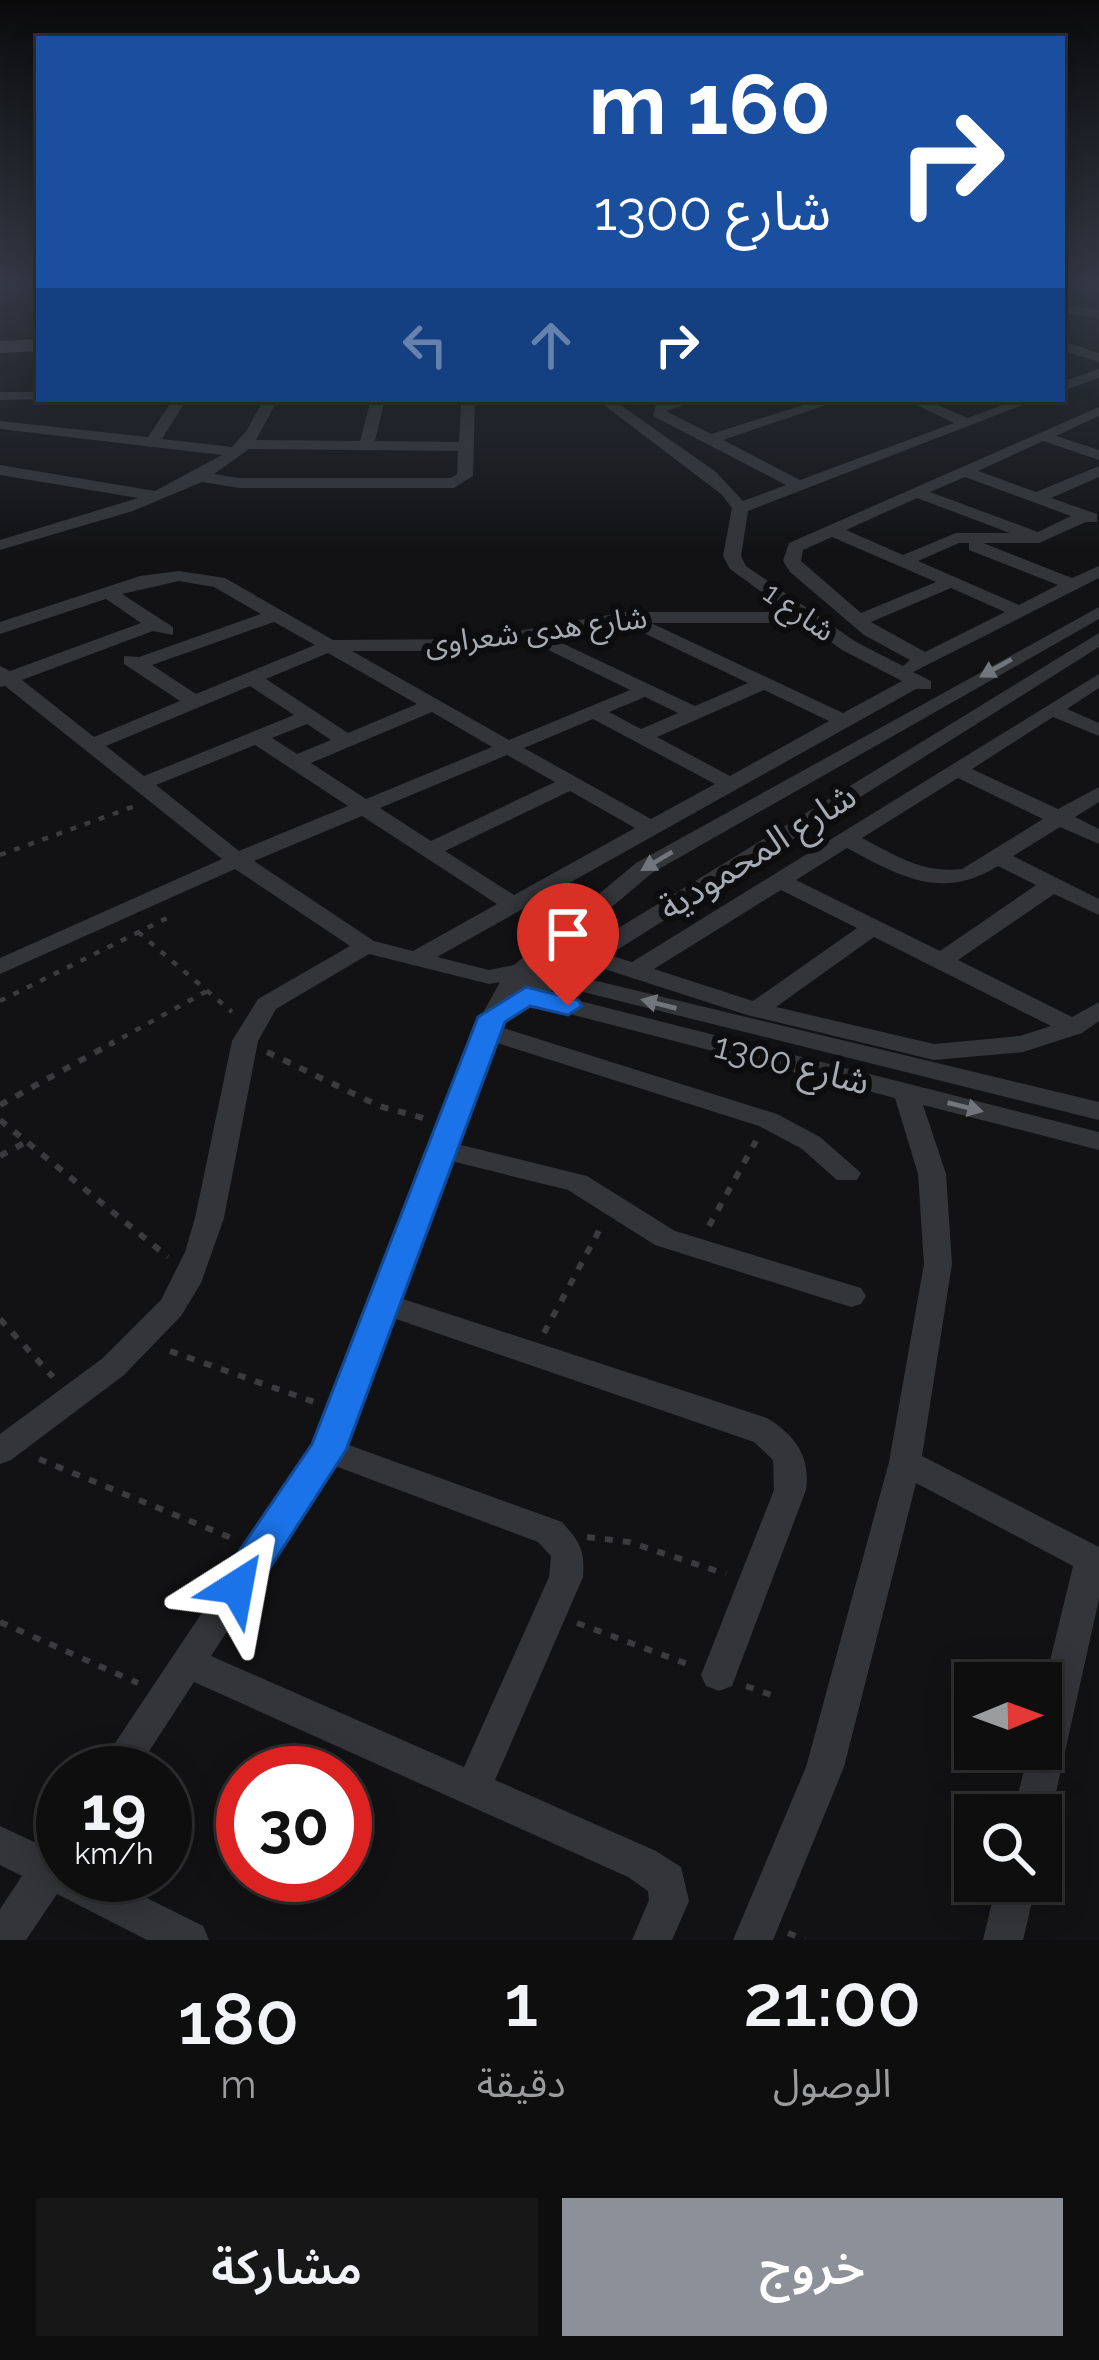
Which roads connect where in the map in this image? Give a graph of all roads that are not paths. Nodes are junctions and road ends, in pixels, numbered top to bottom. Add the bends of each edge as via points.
1 (1099, 373) edge
2 (1065, 386) edge
3 (0, 396) edge
4 (36, 396) edge
5 (54, 402) edge
6 (178, 402) edge
7 (269, 402) edge
8 (377, 402) edge
9 (468, 402) edge
10 (606, 402) edge
11 (682, 402) edge
12 (828, 402) edge
13 (917, 402) edge
14 (1023, 402) edge
15 (1095, 415) edge
16 (968, 423) junction
17 (0, 424) edge
18 (35, 428) junction
19 (1042, 436) junction
20 (154, 440) junction
21 (709, 440) junction
22 (366, 446) junction
23 (466, 447) junction
24 (240, 448) junction
25 (1099, 454) edge
26 (68, 456) junction
27 (0, 470) edge
28 (963, 471) junction
29 (1095, 475) edge
30 (197, 476) junction
31 (800, 486) junction
32 (917, 493) junction
33 (153, 495) junction
34 (1037, 498) junction
35 (740, 508) junction
36 (1092, 518) edge
37 (831, 530) junction
38 (0, 531) edge
39 (29, 536) junction
40 (956, 538) junction
41 (1039, 538) junction
42 (0, 545) edge
43 (904, 562) junction
44 (1099, 571) edge
45 (951, 582) junction
46 (1072, 584) junction
47 (108, 592) junction
48 (1019, 611) junction
49 (275, 615) junction
50 (625, 617) junction
51 (810, 618) junction
52 (858, 621) junction
53 (1093, 621) edge
54 (155, 624) junction
55 (0, 628) edge
56 (529, 634) junction
57 (104, 642) junction
58 (188, 646) junction
59 (329, 646) junction
60 (1094, 647) edge
61 (137, 664) junction
62 (913, 671) junction
63 (2, 677) edge
64 (252, 678) junction
65 (1099, 680) edge
66 (764, 683) junction
67 (646, 691) junction
68 (946, 695) junction
69 (195, 702) junction
70 (432, 705) junction
71 (1052, 709) junction
72 (594, 712) junction
73 (694, 713) junction
74 (309, 716) junction
75 (844, 721) junction
76 (1099, 730) edge
77 (257, 737) junction
78 (640, 737) junction
79 (347, 741) junction
80 (91, 745) junction
81 (506, 748) junction
82 (296, 762) junction
83 (958, 770) junction
84 (570, 783) junction
85 (730, 784) junction
86 (149, 790) junction
87 (1099, 793) edge
88 (364, 807) junction
89 (1059, 818) junction
90 (651, 828) junction
91 (1099, 837) edge
92 (849, 840) junction
93 (429, 850) junction
94 (997, 857) junction
95 (237, 860) junction
96 (783, 882) junction
97 (1052, 885) junction
98 (512, 904) junction
99 (1099, 908) edge
100 (873, 927) junction
101 (553, 945) junction
102 (366, 946) junction
103 (587, 956) junction
104 (413, 960) junction
105 (941, 962) junction
106 (0, 967) edge
107 (635, 971) junction
108 (552, 977) junction
109 (504, 997) junction
110 (756, 1010) junction
111 (1099, 1010) edge
112 (1073, 1027) junction
113 (906, 1092) junction
114 (1099, 1111) edge
115 (446, 1137) junction
116 (1099, 1141) edge
117 (847, 1173) dead end
118 (851, 1296) dead end
119 (383, 1303) junction
120 (3, 1448) edge
121 (328, 1450) junction
122 (905, 1462) junction
123 (1095, 1561) edge
124 (187, 1662) junction
125 (719, 1676) road end
126 (132, 1746) edge
127 (472, 1790) junction
128 (1037, 1794) edge
129 (0, 1845) edge
130 (36, 1855) edge
131 (36, 1891) edge
132 (126, 1902) edge
133 (1012, 1902) edge
134 (4, 1940) edge
135 (189, 1940) edge
136 (652, 1940) edge
137 (753, 1940) edge
138 (1003, 1940) edge

1 - 2 street
3 - 4 street
5 - 18 street
6 - 20 street
7 - 24 street
8 - 22 street
9 - 23 street
10 - 35 street via 705,470
11 - 21 street via 658,413
12 - 21 street
13 - 16 street
14 - 16 street
15 - 19 street
16 - 31 street
17 - 18 street
18 - 26 street
19 - 25 street
19 - 28 street
20 - 24 street
20 - 26 street
21 - 31 street
22 - 23 street
22 - 24 street
23 - 30 street via 465,476 447,484
24 - 30 street
26 - 27 street
26 - 33 street
28 - 32 street
28 - 34 street
29 - 34 street
30 - 33 street
31 - 35 street
32 - 37 street
32 - 41 street
33 - 39 street
34 - 36 street
35 - 51 street, شارع 1 via 732,556 740,569
36 - 41 street
37 - 43 street
37 - 52 street via 795,548 792,561
38 - 39 street
39 - 42 street
40 - 41 street
40 - 43 street
40 - 46 street
43 - 45 street
44 - 46 street
45 - 48 street
45 - 52 street
46 - 48 street
47 - 49 street, شارع هدى شعراوى via 192,577 219,582
47 - 54 street
47 - 55 street, شارع هدى شعراوى
48 - 62 street
49 - 58 street
49 - 59 street, شارع هدى شعراوى
50 - 51 street, شارع هدى شعراوى
50 - 56 street, شارع هدى شعراوى
50 - 66 street
51 - 62 street, شارع 1 via 848,646
52 - 62 street
53 -> 68 street, شارع المحمودية
54 - 57 street
54 - 58 street
56 - 59 street, شارع هدى شعراوى via 446,647
56 - 67 street
57 - 61 street
57 - 63 street
58 - 61 street
59 - 64 street
59 - 70 street
60 - 103 street, شارع المحمودية
61 - 69 street
62 - 68 street, شارع 1
62 - 75 street
63 - 80 street, شارع 1300
64 - 69 street
64 - 74 street
65 - 71 street
66 - 73 street
66 - 75 street
67 - 72 street
67 - 73 street
68 -> 101 street, شارع المحمودية via 644,868
69 - 80 street
70 - 79 street
70 - 81 street
71 - 76 street
71 - 83 street
72 - 78 street
72 - 81 street
73 - 78 street
74 - 77 street
74 - 79 street
75 - 85 street
77 - 82 street
77 - 86 street
78 - 85 street
79 - 82 street
80 - 86 street, شارع 1300
81 - 84 street
81 - 88 street
82 - 88 street
83 - 89 street
83 - 92 street
84 - 90 street
84 - 93 street
85 - 90 street
86 - 95 street, شارع 1300
87 - 89 street
88 - 93 street
88 - 95 street
89 - 91 street
89 - 94 street
90 - 98 street
92 - 94 street via 941,879 968,875
92 - 96 street
93 - 98 street
94 - 97 street
95 - 102 street, شارع 1300
95 - 106 street
96 - 100 street
96 - 107 street
97 - 99 street
97 - 105 street
98 - 104 street
100 - 105 street
100 - 110 street
101 - 103 street
101 - 109 street, شارع المحمودية
102 - 104 street, شارع 1300
102 - 120 street via 267,1004 248,1034 191,1276 171,1309 142,1341
103 - 107 street
103 - 108 street, شارع المحمودية
104 - 109 street, شارع 1300
105 - 112 street
107 - 110 street
108 - 109 street, شارع 1300
114 -> 108 street, شارع 1300
109 - 113 street, شارع 1300
109 - 115 street
109 - 117 street via 768,1120
110 - 112 street via 934,1052 994,1049
111 - 112 street
113 -> 116 street, شارع 1300
113 - 122 street via 932,1174 938,1264
115 - 118 street via 577,1183 636,1223 697,1249
115 - 119 street
119 - 121 street
119 - 125 street via 756,1427 789,1453 794,1472
121 - 124 street
121 - 127 street via 562,1541 570,1564
122 - 123 street
122 - 137 street via 825,1767
123 - 128 street
124 - 126 street
124 - 127 street
127 - 136 street via 667,1881 669,1901
129 - 130 street
131 - 134 street
132 - 135 street
133 - 138 street

